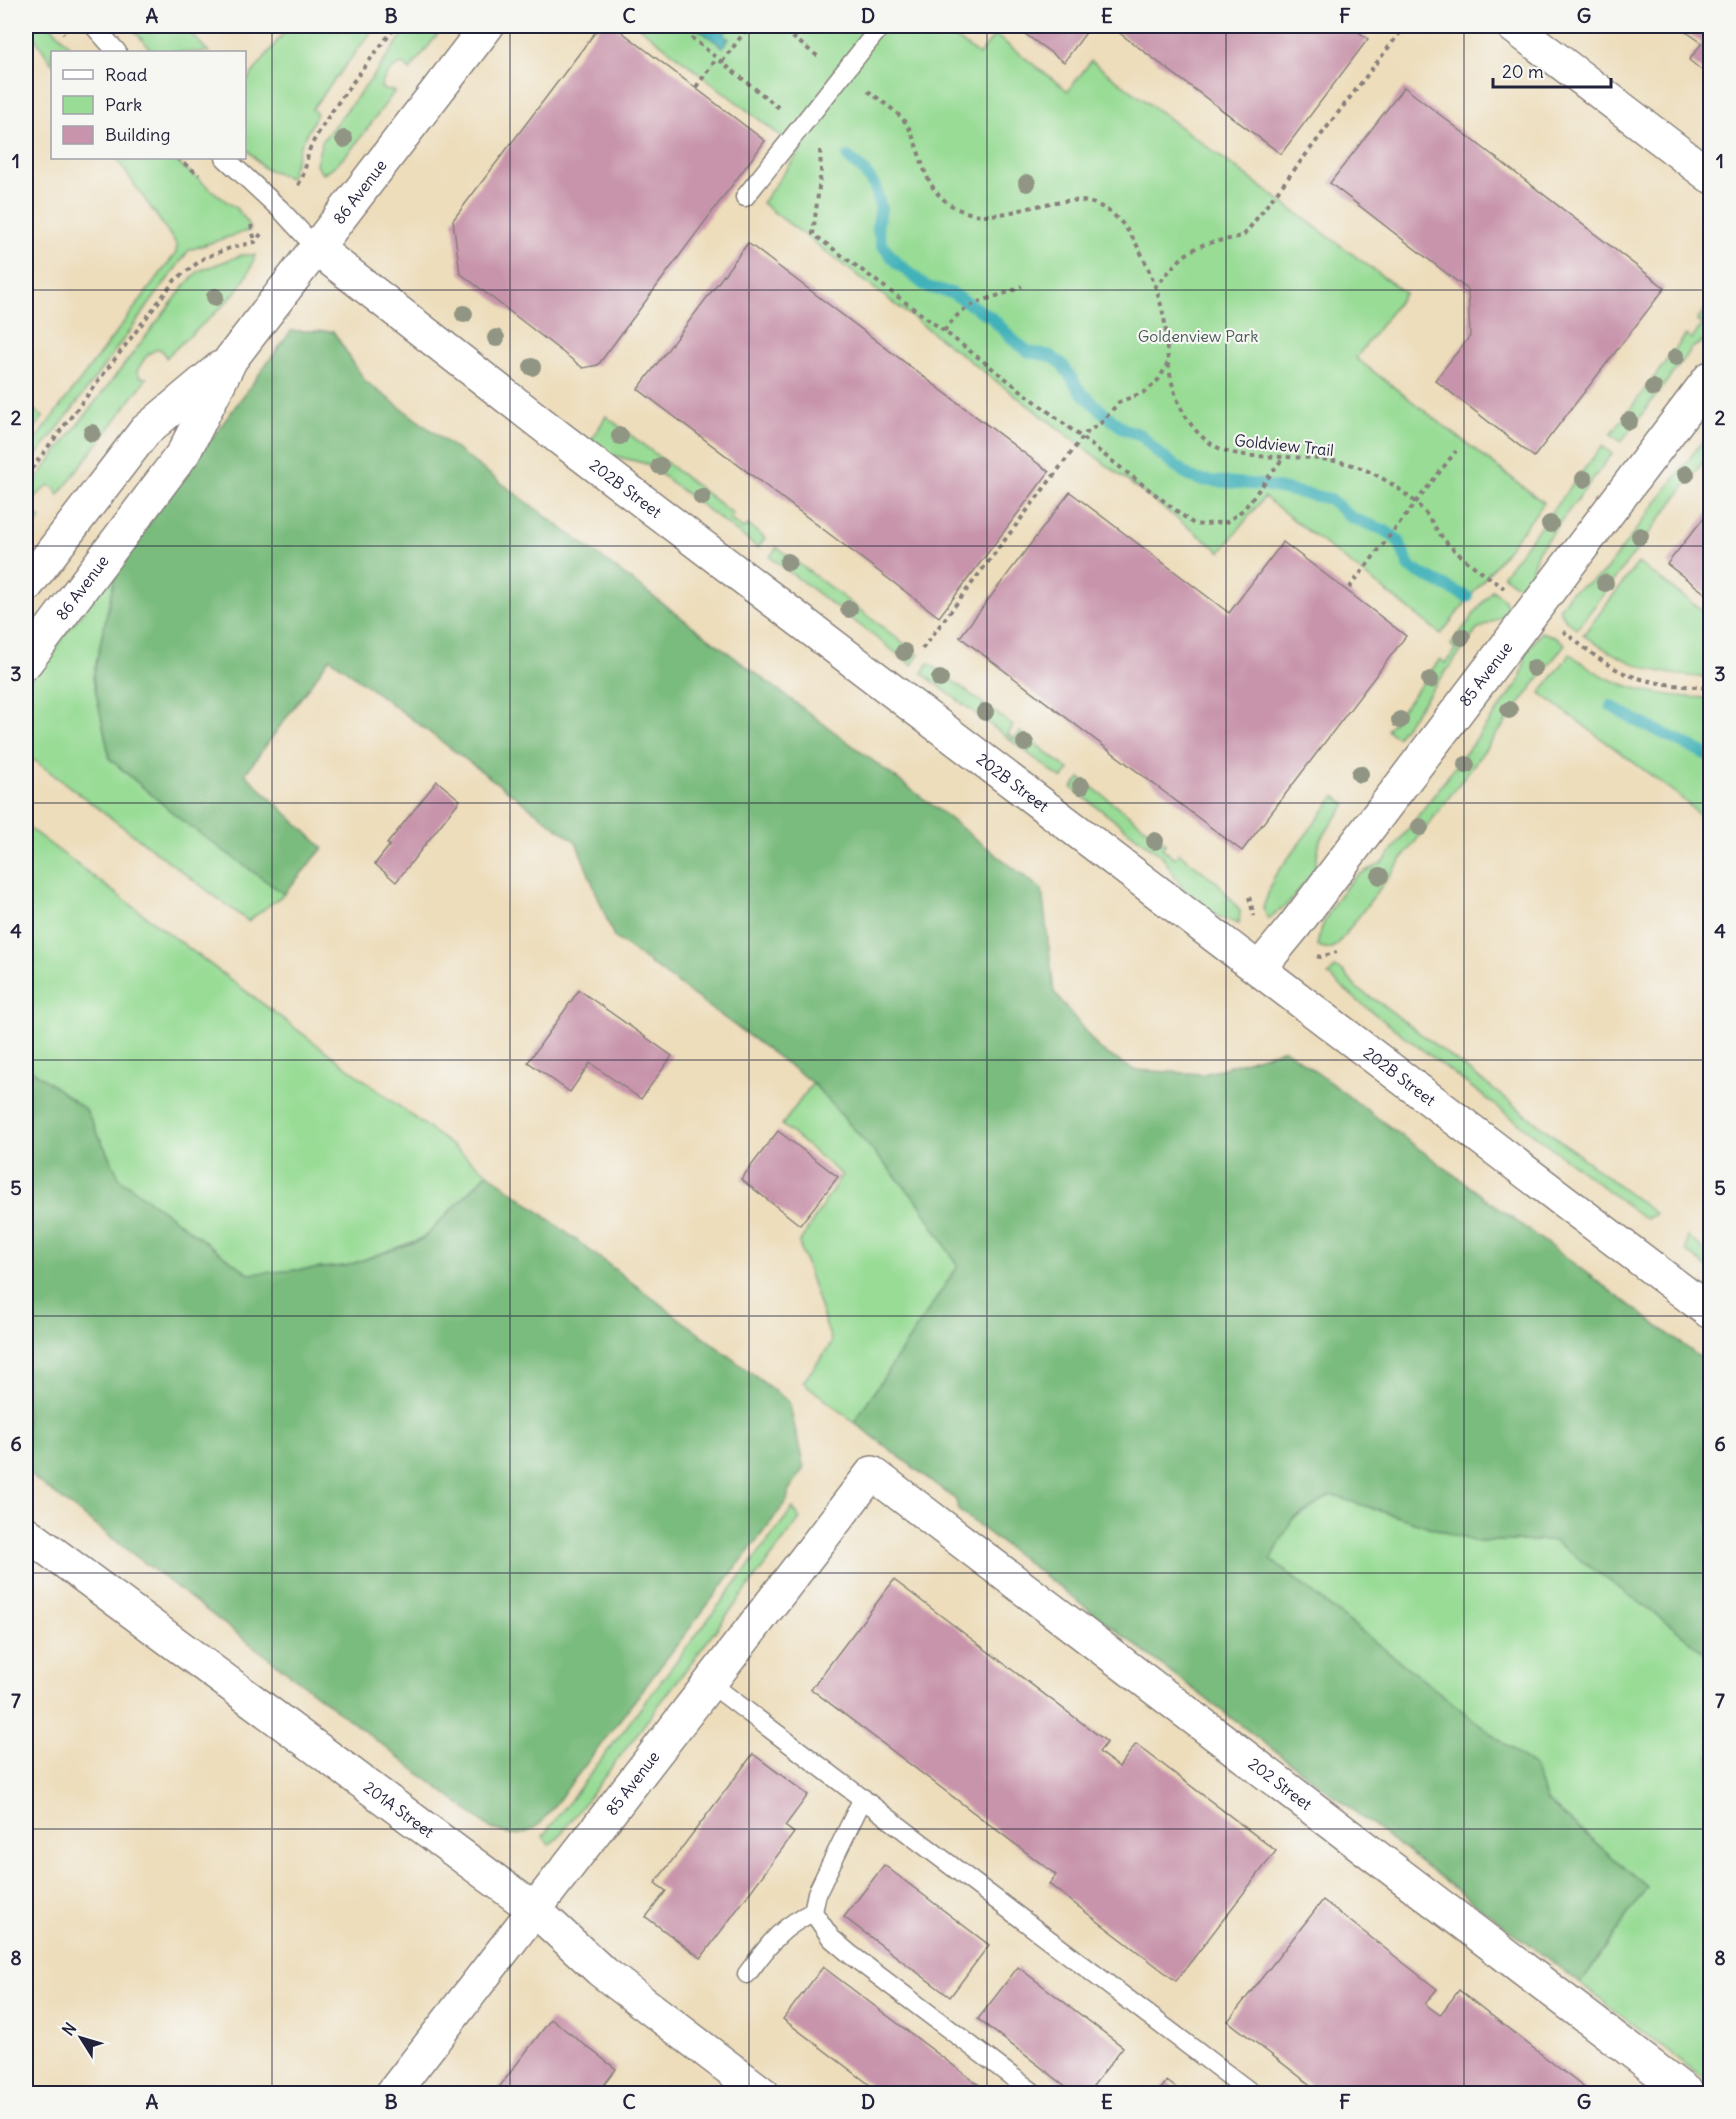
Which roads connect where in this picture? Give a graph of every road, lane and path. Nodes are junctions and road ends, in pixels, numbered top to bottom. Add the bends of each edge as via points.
1 (94, 26) edge
2 (396, 26) edge
3 (487, 26) edge
4 (677, 26) edge
5 (749, 26) edge
6 (778, 26) edge
7 (880, 26) edge
8 (1405, 26) edge
9 (1513, 26) edge
10 (116, 51) edge
11 (717, 58) junction
12 (722, 62) junction
13 (843, 73) junction
14 (696, 87) dead end
15 (801, 126) junction
16 (226, 159) edge
17 (304, 176) dead end
18 (1710, 176) edge
19 (745, 197) dead end
20 (255, 242) dead end
21 (316, 248) junction
22 (1022, 285) dead end
23 (1154, 288) junction
24 (944, 331) junction
25 (231, 359) junction
26 (1168, 363) junction
27 (1710, 378) edge
28 (1082, 438) junction
29 (1456, 451) dead end
30 (1283, 457) junction
31 (26, 476) edge
32 (1416, 504) junction
33 (26, 586) edge
34 (1349, 588) dead end
35 (1511, 593) dead end
36 (1557, 626) dead end
37 (922, 649) dead end
38 (26, 662) edge
39 (1710, 688) edge
40 (1259, 969) junction
41 (1710, 1312) edge
42 (872, 1473) joint
43 (26, 1533) edge
44 (711, 1684) junction
45 (863, 1798) junction
46 (535, 1910) junction
47 (813, 1912) junction
48 (747, 1974) dead end
49 (392, 2094) edge
50 (763, 2094) edge
51 (1035, 2094) edge
52 (1253, 2094) edge
53 (1688, 2094) edge

1 - 10 lane
2 - 17 path via 328,116 310,146
3 - 21 street, 86 Avenue
4 - 11 path
5 - 12 path
6 - 13 path, Goldview Trail
7 - 13 lane
8 - 23 path via 1244,235 1204,244 1189,252
9 - 18 street
11 - 12 path
11 - 14 path
12 - 15 path
13 - 15 lane
13 - 23 path, Goldview Trail via 908,125 935,193 957,208 974,213 1001,215 1064,200 1096,205 1118,218 1131,235 1143,255
15 - 19 lane
15 - 24 path via 819,141 821,171 813,234
16 - 21 lane
20 - 31 path via 204,258 175,280
21 - 25 street, 86 Avenue
21 - 40 street, 202B Street
22 - 24 path via 967,308
23 - 26 path, Goldview Trail via 1164,318
24 - 28 path
25 - 33 street, 86 Avenue via 145,431
25 - 38 street, 86 Avenue via 184,452
26 - 28 path via 1147,392 1119,402
26 - 30 path, Goldview Trail via 1175,397 1187,420 1206,441 1233,454
27 - 40 street, 85 Avenue
28 - 30 path via 1195,525 1227,522 1244,509
28 - 37 path
29 - 32 path
30 - 32 path, Goldview Trail via 1322,459 1368,471 1388,481
32 - 34 path
32 - 35 path, Goldview Trail via 1452,548
36 - 39 path via 1622,672 1665,683
40 - 41 street, 202B Street
42 - 44 street, 85 Avenue
42 - 53 street, 202 Street
43 - 46 street, 201A Street
44 - 45 lane
44 - 46 street, 85 Avenue
45 - 47 lane via 817,1893
45 - 52 lane
46 - 49 street, 85 Avenue
46 - 50 street, 201A Street via 600,1970
47 - 48 lane via 778,1933
47 - 51 lane via 831,1938 851,1955

